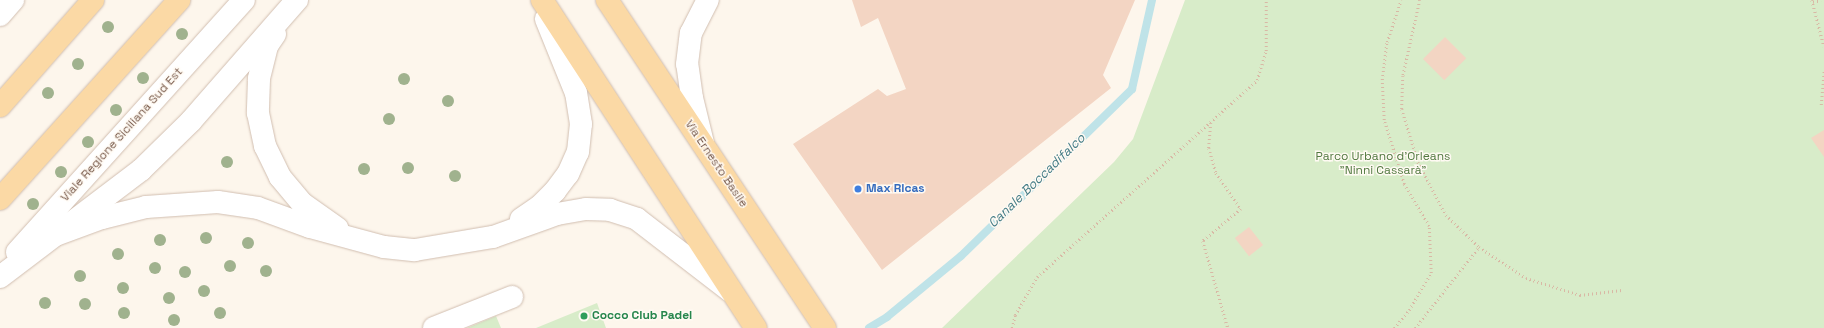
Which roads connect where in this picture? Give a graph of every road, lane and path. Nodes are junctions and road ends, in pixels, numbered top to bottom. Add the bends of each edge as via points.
1 (13, 0) edge
2 (93, 0) edge
3 (179, 0) edge
4 (244, 0) edge
5 (537, 0) edge
6 (542, 0) edge
7 (607, 0) edge
8 (708, 0) edge
9 (1266, 0) edge
10 (1401, 0) edge
11 (1420, 0) edge
12 (1821, 0) edge
13 (1813, 1) edge
14 (295, 3) edge
15 (0, 15) edge
16 (1824, 46) edge
17 (1824, 71) edge
18 (1821, 105) dead end
19 (0, 106) edge
20 (1211, 123) junction
21 (705, 148) junction
22 (0, 199) edge
23 (53, 236) junction
24 (493, 237) junction
25 (357, 240) junction
26 (1479, 247) junction
27 (0, 270) edge
28 (0, 277) edge
29 (1622, 290) dead end
30 (730, 291) junction
31 (512, 297) dead end
32 (823, 325) edge
33 (434, 328) edge
34 (756, 328) edge
35 (1012, 328) edge
36 (1228, 328) edge
37 (1394, 328) edge
38 (1415, 328) edge

1 - 15 street
2 - 19 main road
3 - 22 main road
4 - 27 street, Viale Regione Siciliana Sud Est
5 - 24 street via 562,54 576,93 581,124 578,152 568,174 539,207
6 - 30 main road
7 - 21 main road, Via Ernesto Basile
8 - 21 street via 691,34 687,64 692,98
9 - 20 path via 1266,51 1257,80
10 - 37 path via 1387,42 1382,80 1384,120 1404,184 1429,226 1431,273 1409,310
11 - 26 path via 1403,76 1402,109 1418,162 1446,215
12 - 13 path
13 - 16 path
14 - 23 street via 191,120 146,164
14 - 25 street via 268,46 259,78 258,113 265,146 280,177 302,204
17 - 18 path
20 - 35 path via 1037,277 1015,315
20 - 36 path via 1208,148 1216,173 1241,209 1203,241
21 - 32 main road, Via Ernesto Basile
23 - 25 street via 102,218 146,207 218,202 258,208
23 - 28 street
24 - 25 street via 416,250 384,247
24 - 30 street via 557,214 586,209 610,210 637,219
26 - 29 path via 1526,278 1580,295
26 - 38 path
30 - 34 main road
31 - 33 street

